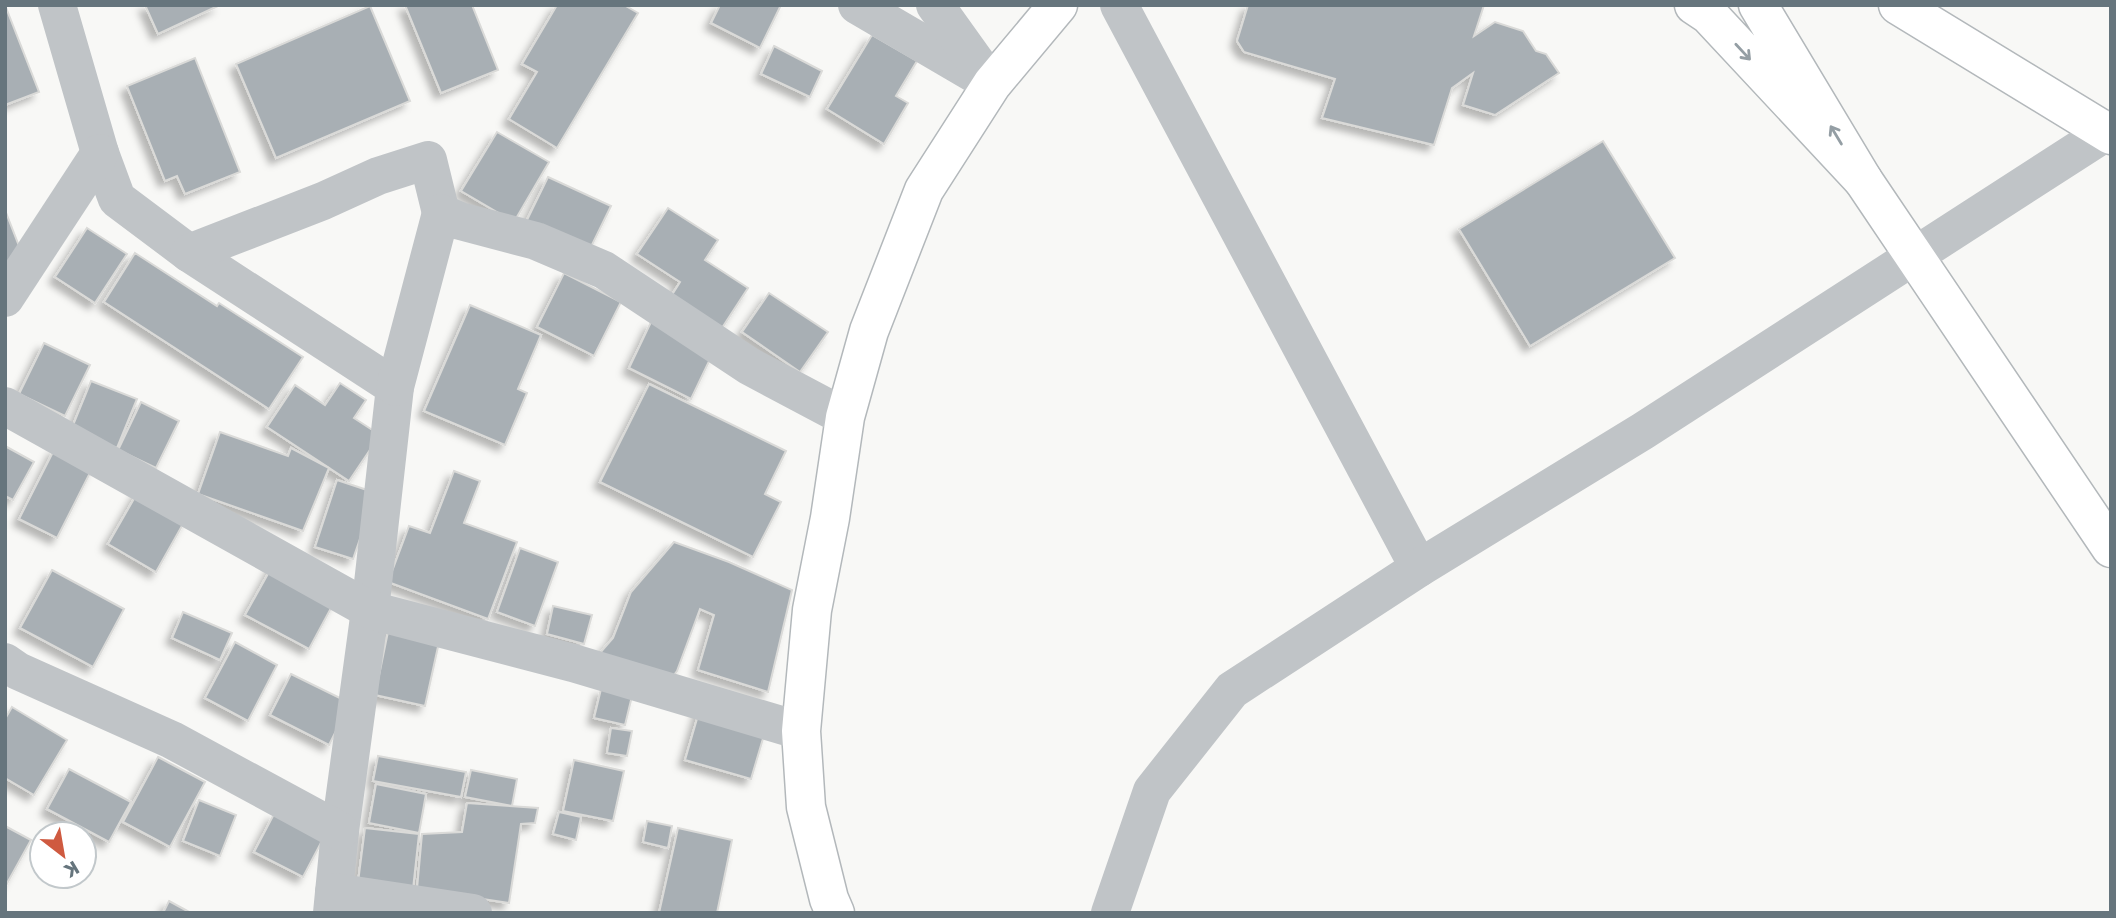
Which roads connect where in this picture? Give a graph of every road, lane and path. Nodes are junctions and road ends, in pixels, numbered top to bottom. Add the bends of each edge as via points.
1 (57, 5) edge
2 (857, 5) edge
3 (935, 5) edge
4 (1058, 5) edge
5 (1119, 5) edge
6 (1694, 5) edge
7 (1758, 5) edge
8 (1898, 5) edge
9 (992, 84) junction
10 (2109, 132) edge
11 (100, 153) junction
12 (1863, 180) junction
13 (441, 213) junction
14 (189, 253) junction
15 (1915, 256) junction
16 (5, 299) edge
17 (395, 387) junction
18 (5, 406) edge
19 (845, 417) junction
20 (2111, 548) edge
21 (1419, 568) junction
22 (370, 610) junction
23 (5, 662) edge
24 (801, 731) junction
25 (340, 831) junction
26 (333, 902) edge
27 (473, 913) edge
28 (835, 913) edge
29 (1110, 913) edge

1 - 11 street
2 - 9 street
3 - 9 street
4 - 9 street
5 - 21 street
6 -> 12 street via 1709,15
12 -> 7 street
8 - 10 street
9 - 19 street via 924,190 869,331
10 - 15 street
11 - 14 street via 117,199
11 - 16 street
12 - 15 street
13 - 14 street via 428,160
13 - 17 street
13 - 19 street via 536,241 604,270 749,366
14 - 17 street
15 - 20 street
15 - 21 street via 1643,432
17 - 22 street
18 - 22 street
19 - 24 street via 812,610
21 - 29 street via 1232,690 1153,791
22 - 24 street via 573,663
22 - 25 street
23 - 25 street via 172,740
24 - 28 street via 806,807
25 - 26 street
26 - 27 street

